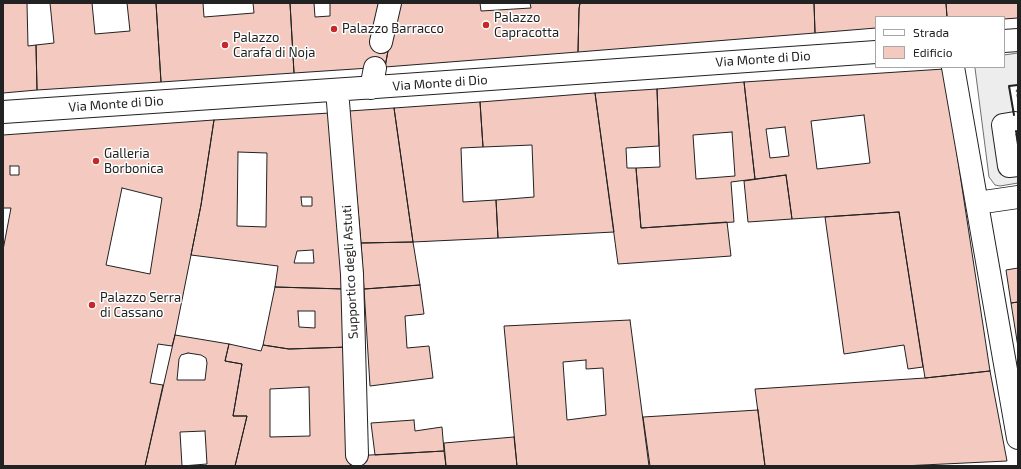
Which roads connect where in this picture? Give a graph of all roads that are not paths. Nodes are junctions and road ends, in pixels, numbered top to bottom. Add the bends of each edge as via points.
1 (390, 3) edge
2 (1018, 40) edge
3 (1005, 41) edge
4 (381, 42) dead end
5 (875, 52) edge
6 (953, 68) edge
7 (337, 90) junction
8 (3, 112) edge
9 (1015, 123) dead end
10 (1018, 164) edge
11 (1018, 197) edge
12 (977, 202) junction
13 (1018, 438) edge
14 (357, 455) dead end

1 - 4 street
2 - 3 street
5 - 7 street, Via Monte di Dio via 373,78
6 - 12 street
7 - 8 street, Via Monte di Dio
7 - 14 street, Supportico degli Astuti via 352,274
9 - 10 street via 1003,125 1009,166
11 - 12 street
12 - 13 street

